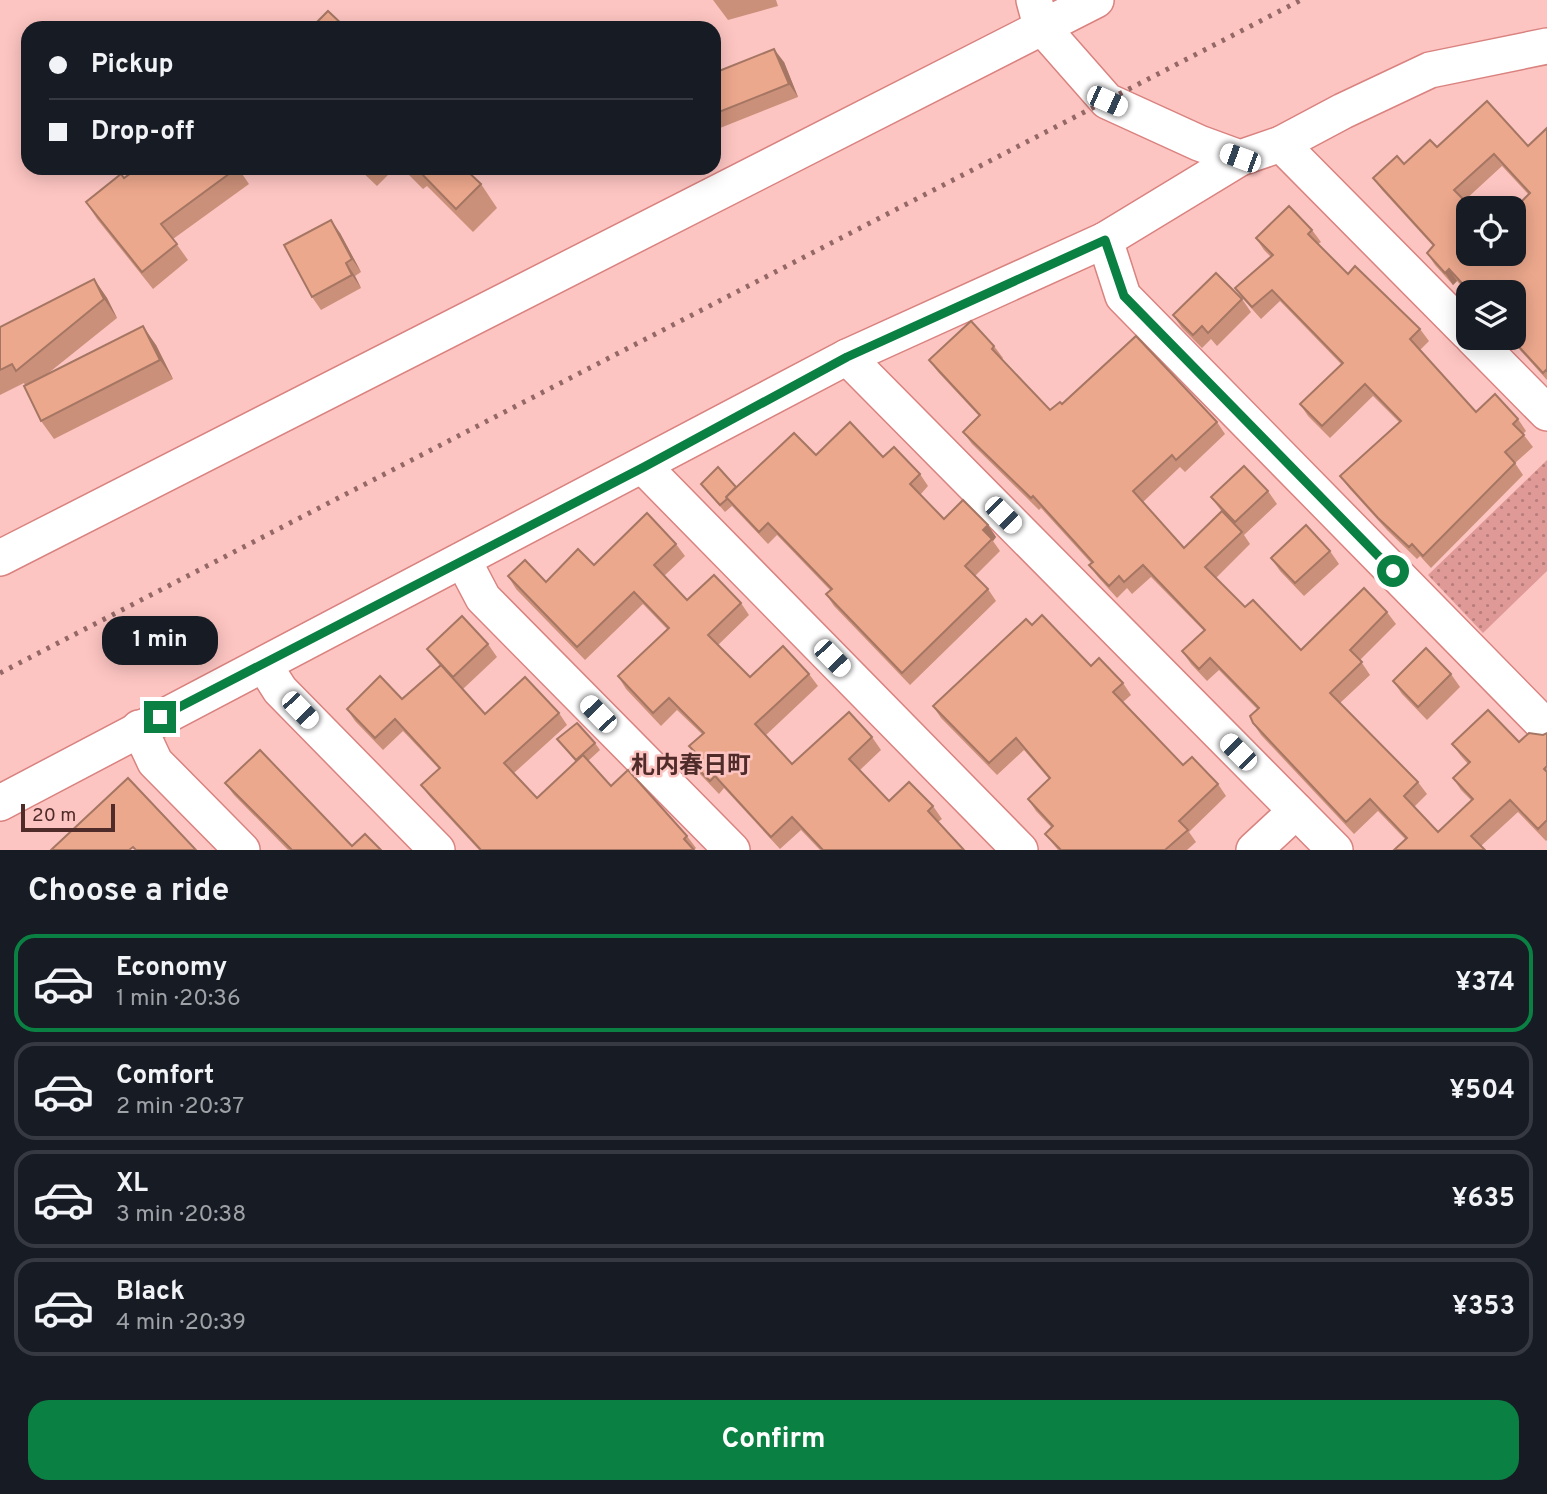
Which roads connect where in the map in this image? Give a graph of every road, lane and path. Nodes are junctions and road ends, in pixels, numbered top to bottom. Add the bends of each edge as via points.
1 (1096, 0) edge
2 (1037, 13) edge
3 (1547, 46) edge
4 (1281, 144) junction
5 (1240, 158) junction
6 (1105, 240) junction
7 (1456, 321) edge
8 (1485, 350) edge
9 (847, 357) junction
10 (1547, 413) edge
11 (644, 467) junction
12 (0, 558) edge
13 (463, 561) junction
14 (264, 665) junction
15 (139, 728) junction
16 (1547, 728) edge
17 (0, 803) edge
18 (1296, 811) junction
19 (242, 850) edge
20 (437, 850) edge
21 (732, 850) edge
22 (1020, 850) edge
23 (1254, 850) edge
24 (1335, 850) edge

1 - 2 street
2 - 5 street via 1107,101
2 - 12 street
3 - 4 street via 1430,70
4 - 5 street
4 - 7 street
5 - 6 street
6 - 9 street
6 - 16 street via 1124,296
8 - 10 street
9 - 11 street
9 - 18 street
11 - 13 street
11 - 22 street
13 - 14 street
13 - 21 street via 483,598
14 - 15 street
14 - 20 street via 280,690
15 - 17 street
15 - 19 street via 155,762
18 - 23 street
18 - 24 street

